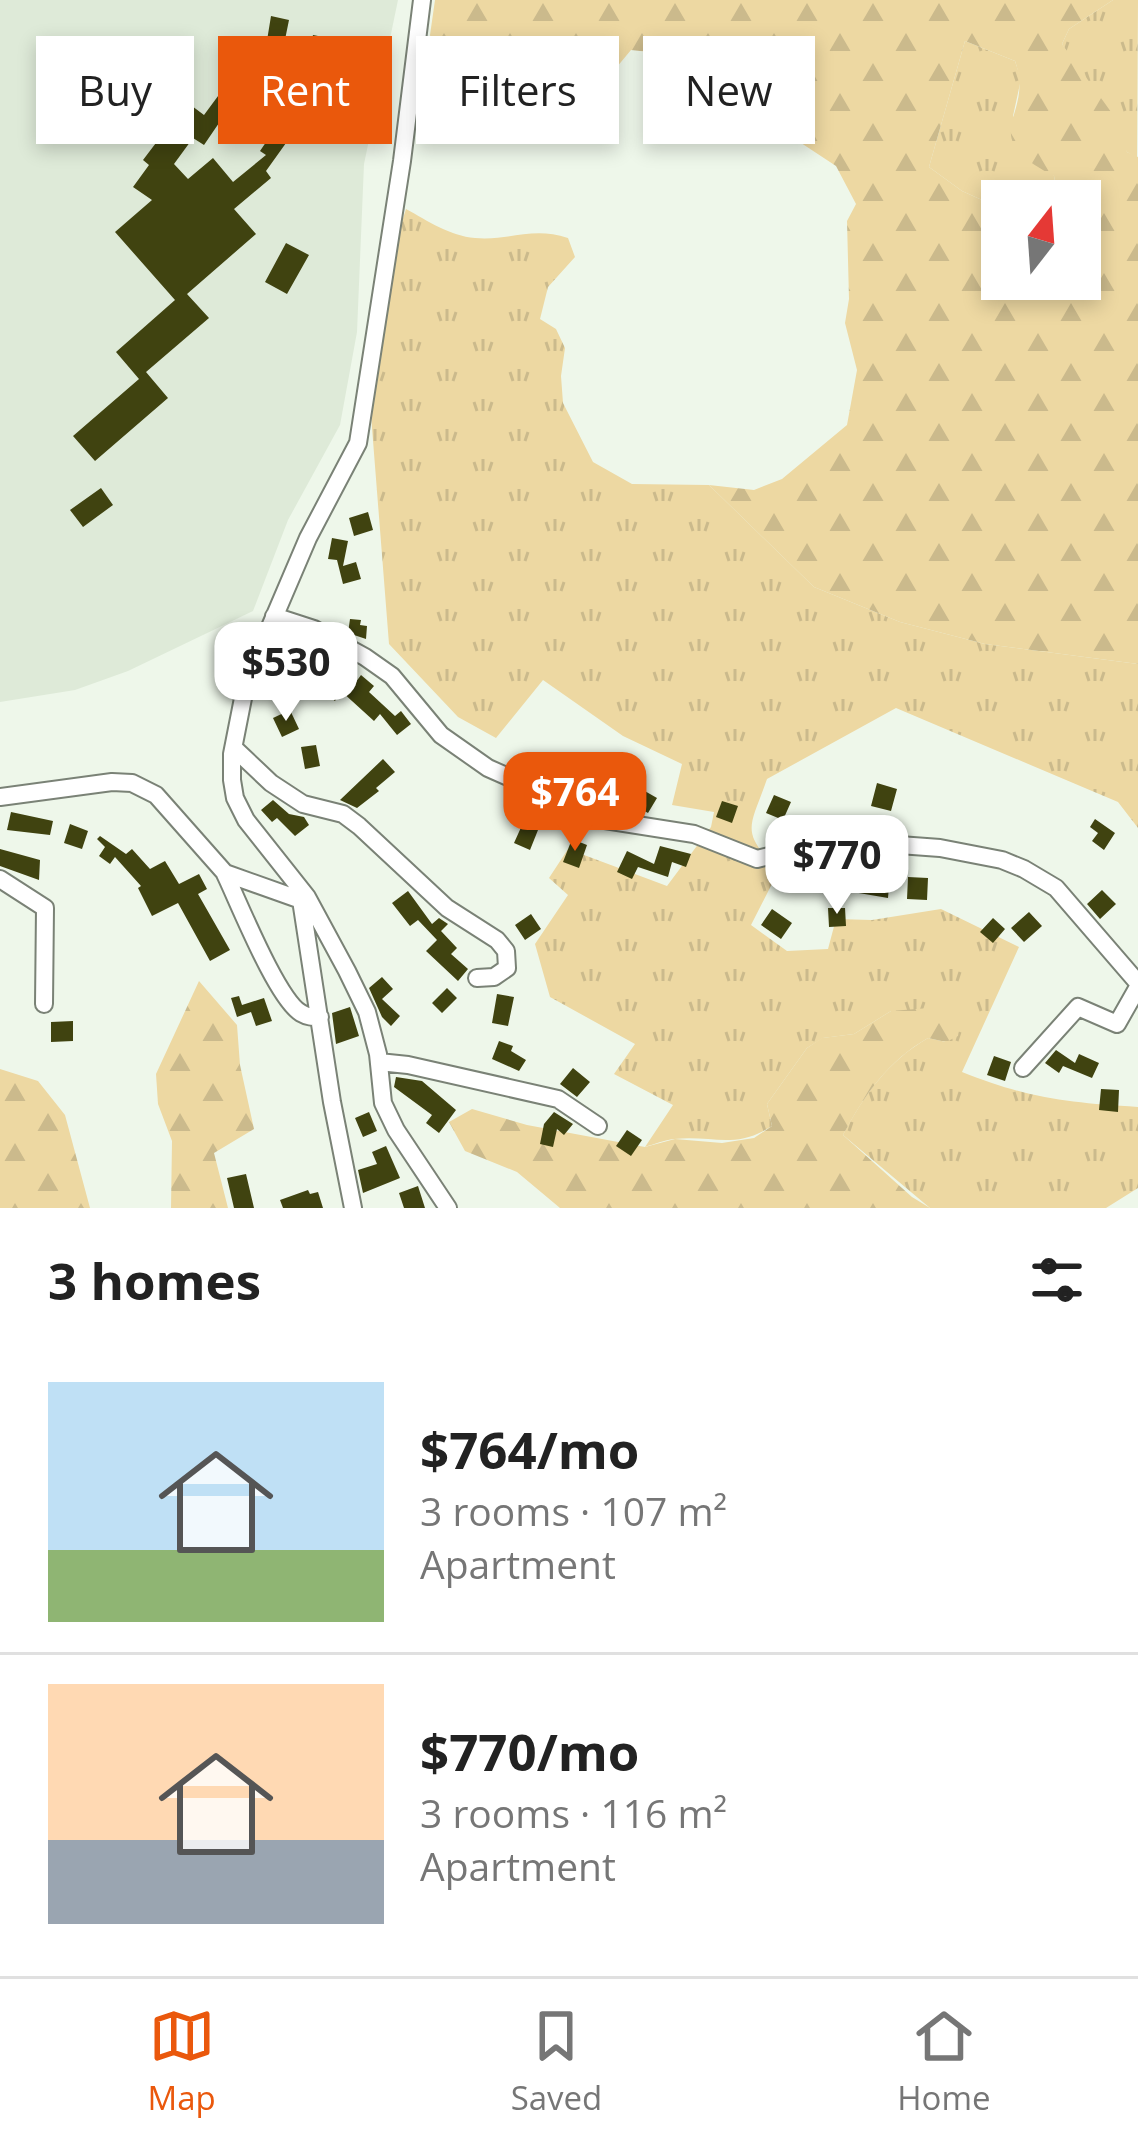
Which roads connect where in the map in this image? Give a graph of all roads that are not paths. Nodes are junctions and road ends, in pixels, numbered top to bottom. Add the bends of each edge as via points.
1 (422, 0) edge
2 (274, 616) junction
3 (234, 748) junction
4 (0, 796) edge
5 (225, 873) junction
6 (0, 879) edge
7 (304, 898) junction
8 (478, 979) dead end
9 (1138, 985) edge
10 (44, 1004) dead end
11 (320, 1018) junction
12 (379, 1062) junction
13 (1023, 1068) dead end
14 (598, 1126) dead end
15 (353, 1208) edge
16 (448, 1208) edge

1 - 2 street via 358,443
2 - 3 street via 246,683
2 - 9 street via 314,629 392,676 441,735 488,768 605,820 694,834 757,859 832,828 872,843 940,848 1024,869 1056,888
3 - 7 street via 235,798
3 - 8 street via 303,804 343,814 457,916 496,940 507,968
4 - 5 street via 132,783 156,795
5 - 7 street
5 - 11 street via 280,987 296,1010
6 - 10 street via 45,908
7 - 11 street
7 - 12 street via 367,1012
9 - 13 street via 1118,1024 1078,1007
11 - 15 street
12 - 14 street via 557,1099
12 - 16 street via 383,1103

